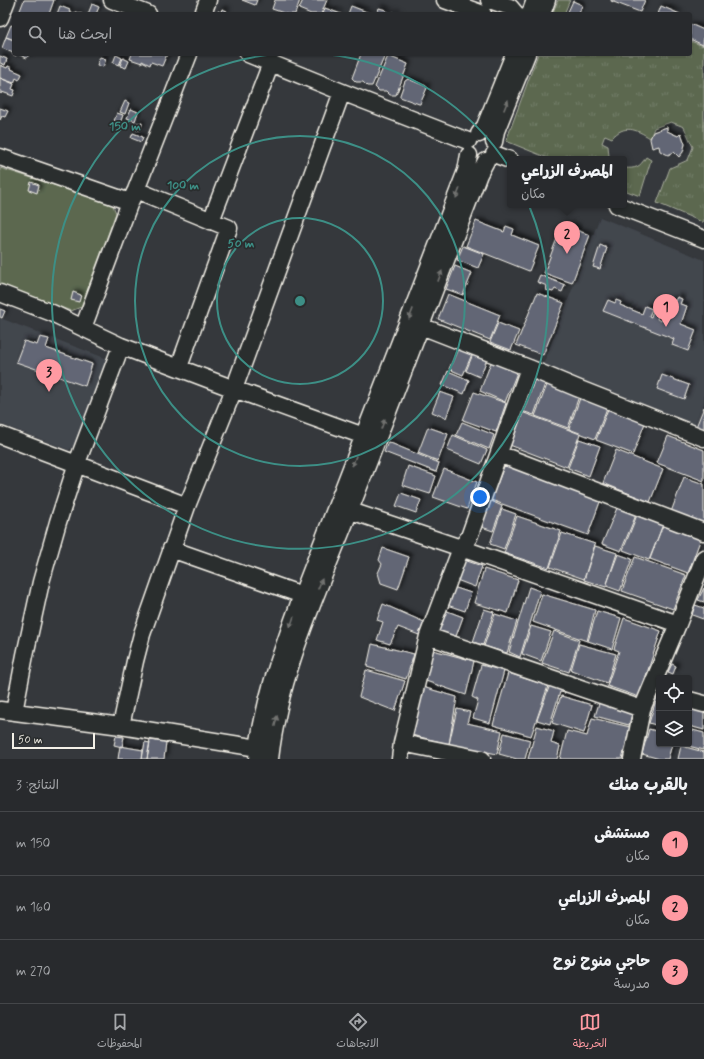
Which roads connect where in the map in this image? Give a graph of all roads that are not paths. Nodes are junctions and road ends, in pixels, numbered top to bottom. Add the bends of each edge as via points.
1 (7, 0) edge
2 (112, 0) edge
3 (208, 0) edge
4 (445, 0) edge
5 (489, 0) edge
6 (535, 0) edge
7 (548, 0) edge
8 (477, 8) edge
9 (143, 12) edge
10 (204, 12) edge
11 (514, 12) edge
12 (531, 12) edge
13 (543, 12) edge
14 (0, 18) edge
15 (188, 56) edge
16 (253, 56) edge
17 (513, 56) edge
18 (526, 56) edge
19 (271, 64) junction
20 (342, 92) junction
21 (472, 143) junction
22 (491, 152) junction
23 (0, 157) edge
24 (507, 159) edge
25 (133, 196) junction
26 (625, 208) edge
27 (211, 221) junction
28 (704, 239) edge
29 (0, 293) edge
30 (421, 326) junction
31 (83, 328) junction
32 (121, 346) junction
33 (179, 367) junction
34 (529, 368) junction
35 (234, 389) junction
36 (0, 435) edge
37 (370, 438) junction
38 (704, 438) edge
39 (499, 454) junction
40 (77, 463) junction
41 (186, 506) junction
42 (343, 509) junction
43 (704, 532) edge
44 (461, 548) junction
45 (171, 549) junction
46 (704, 558) edge
47 (302, 595) junction
48 (678, 624) junction
49 (428, 636) junction
50 (654, 691) edge
51 (692, 701) edge
52 (704, 704) edge
53 (642, 709) junction
54 (7, 711) edge
55 (121, 726) junction
56 (402, 743) junction
57 (257, 753) edge
58 (270, 759) edge
59 (400, 759) edge
60 (482, 759) edge
61 (632, 759) edge

1 - 14 street
2 - 9 street
3 - 10 street
4 - 8 street
5 - 11 street via 510,7
6 - 12 street
7 - 13 street
15 - 25 street
16 - 19 street
17 - 21 street via 485,126
22 -> 18 street via 496,131
19 - 20 street
19 - 27 street
20 - 21 street
20 - 35 street
21 - 22 street via 483,134 490,136
21 - 22 street via 475,160 482,162
21 -> 37 street via 466,171
22 - 24 street
30 -> 22 street via 479,174
23 - 25 street
25 - 27 street
25 - 31 street
26 - 28 street
27 - 33 street via 229,228
29 - 31 street
30 - 34 street
37 -> 30 street
31 - 32 street
32 - 33 street
32 - 40 street
33 - 35 street
34 - 38 street
34 - 39 street
35 - 37 street
35 - 41 street
36 - 40 street
37 - 42 street
39 - 43 street
39 - 44 street via 469,537
40 - 41 street
40 - 54 street via 41,582 25,655
41 - 45 street
42 - 44 street
42 - 47 street
58 -> 42 street via 279,708 292,658
44 - 48 street
44 - 49 street
45 - 47 street
45 - 55 street via 142,634
46 - 48 street
47 -> 57 street via 276,669
48 - 50 street
49 - 53 street
49 - 56 street
50 - 53 street
51 - 52 street
53 - 61 street
54 - 55 street
55 - 57 street
56 - 59 street
56 - 60 street

